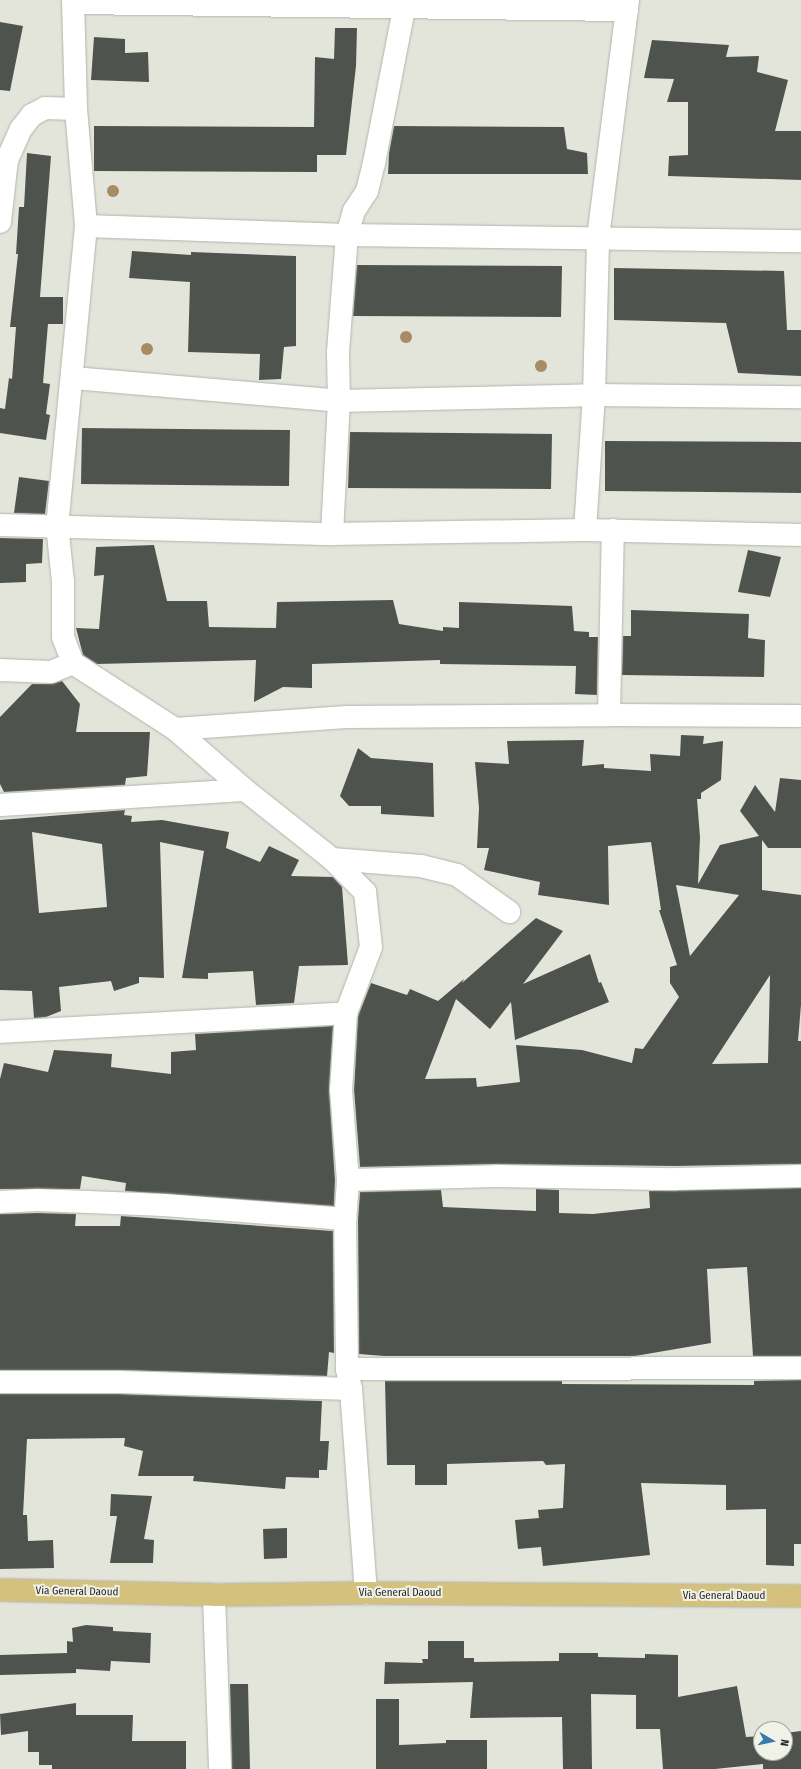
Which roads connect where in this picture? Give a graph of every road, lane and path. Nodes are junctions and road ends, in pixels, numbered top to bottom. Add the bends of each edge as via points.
1 (73, 2) edge
2 (627, 5) edge
3 (404, 9) junction
4 (76, 109) junction
5 (4, 160) edge
6 (0, 222) edge
7 (86, 226) junction
8 (347, 235) junction
9 (598, 238) junction
10 (801, 241) edge
11 (74, 378) junction
12 (594, 395) junction
13 (801, 397) edge
14 (339, 401) junction
15 (0, 525) edge
16 (57, 525) junction
17 (585, 530) junction
18 (613, 530) junction
19 (332, 534) junction
20 (801, 535) edge
21 (73, 663) junction
22 (0, 670) edge
23 (609, 714) junction
24 (801, 716) edge
25 (174, 729) junction
26 (245, 790) junction
27 (0, 805) edge
28 (332, 859) junction
29 (509, 912) dead end
30 (346, 1013) junction
31 (0, 1032) edge
32 (801, 1176) edge
33 (348, 1180) junction
34 (0, 1202) edge
35 (345, 1219) junction
36 (801, 1368) edge
37 (349, 1379) junction
38 (0, 1382) edge
39 (0, 1590) edge
40 (366, 1593) junction
41 (214, 1595) junction
42 (801, 1596) edge
43 (220, 1769) edge

1 - 3 street
1 - 4 street
2 - 3 street
2 - 9 street
3 - 8 street via 367,191 354,211
4 - 5 street via 45,108 32,115
4 - 7 street
5 - 6 street
7 - 8 street
7 - 11 street
8 - 9 street
8 - 14 street via 338,352
9 - 10 street
9 - 12 street
11 - 14 street
11 - 16 street
12 - 13 street
12 - 14 street
12 - 17 street
14 - 19 street
15 - 16 street
16 - 19 street
16 - 21 street via 63,637
17 - 18 street
17 - 19 street
18 - 20 street
18 - 23 street
21 - 22 street via 51,672
21 - 25 street
23 - 24 street
23 - 25 street via 347,717
25 - 26 street
26 - 27 street
26 - 28 street
28 - 29 street via 421,866 457,875
28 - 30 street via 365,892 371,947
30 - 31 street
30 - 33 street via 341,1090
32 - 33 street via 676,1179 496,1176
33 - 35 street
34 - 35 street via 37,1200 156,1205
35 - 37 street
36 - 37 street
37 - 38 street
37 - 40 street
39 - 41 main road, Via General Daoud
40 - 41 main road, Via General Daoud
40 - 42 main road, Via General Daoud
41 - 43 street

